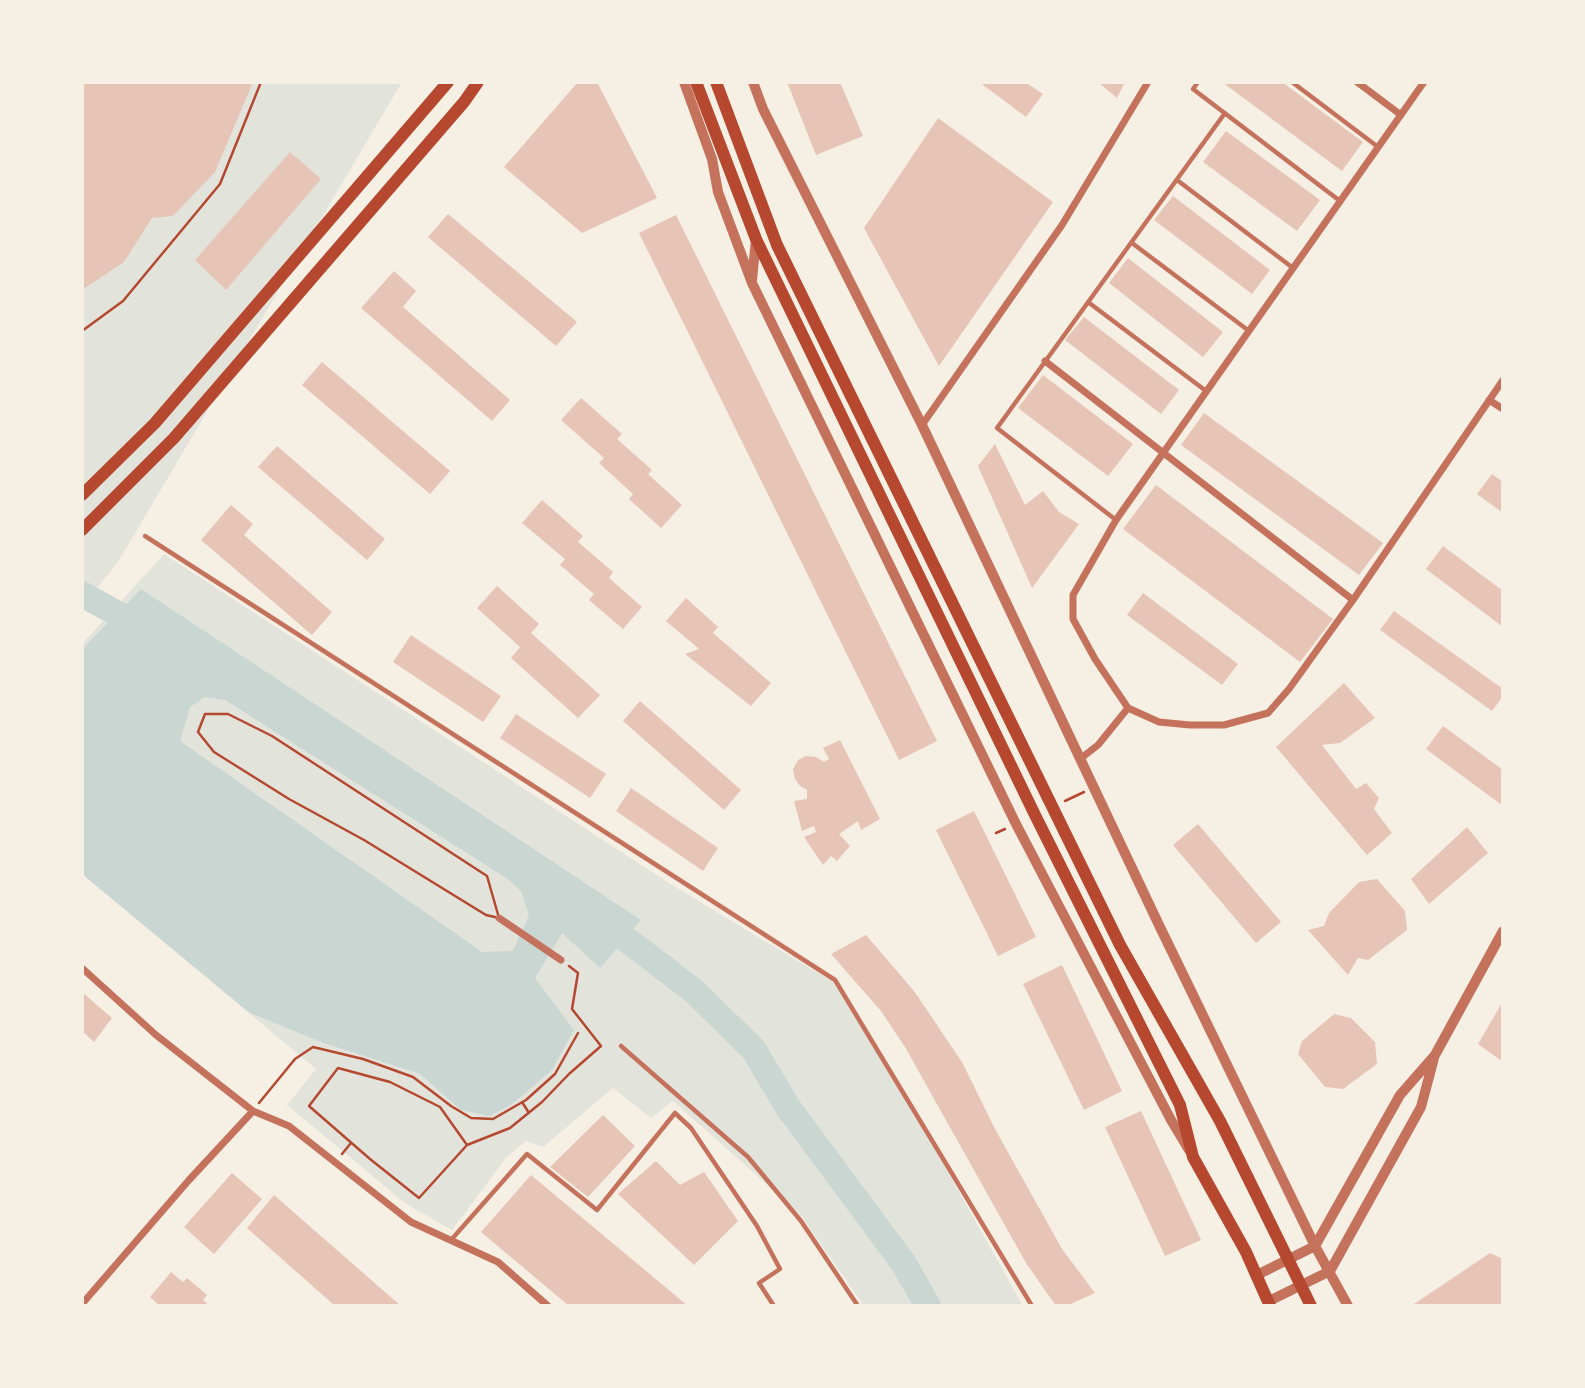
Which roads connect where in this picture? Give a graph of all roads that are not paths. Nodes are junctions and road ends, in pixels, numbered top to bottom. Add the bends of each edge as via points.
1 (448, 82) edge
2 (478, 82) edge
3 (684, 82) edge
4 (696, 82) edge
5 (716, 82) edge
6 (753, 82) edge
7 (1148, 82) edge
8 (1198, 82) edge
9 (1292, 82) edge
10 (1357, 82) edge
11 (1424, 82) edge
12 (1225, 113) junction
13 (1401, 115) junction
14 (1378, 148) junction
15 (1177, 180) junction
16 (1340, 201) junction
17 (756, 239) junction
18 (1132, 243) junction
19 (1293, 268) junction
20 (752, 282) junction
21 (1088, 302) junction
22 (1249, 331) junction
23 (1045, 361) junction
24 (1503, 380) edge
25 (1206, 391) junction
26 (1489, 400) junction
27 (1503, 409) edge
28 (922, 425) junction
29 (1162, 452) junction
30 (82, 495) edge
31 (1116, 520) junction
32 (82, 530) edge
33 (145, 536) dead end
34 (1353, 600) junction
35 (1128, 708) junction
36 (1080, 759) junction
37 (499, 918) road end
38 (1503, 931) edge
39 (561, 960) road end
40 (82, 968) edge
41 (621, 1046) dead end
42 (1435, 1055) junction
43 (253, 1111) junction
44 (1194, 1157) junction
45 (452, 1240) junction
46 (1315, 1245) junction
47 (1287, 1260) junction
48 (1329, 1271) junction
49 (1257, 1275) junction
50 (1301, 1286) junction
51 (1269, 1303) edge
52 (82, 1304) edge
53 (548, 1306) edge
54 (774, 1306) edge
55 (858, 1306) edge
56 (1032, 1306) edge
57 (1311, 1306) edge
58 (1348, 1306) edge

1 - 30 main road via 155,423
2 - 32 main road via 174,438
3 - 20 street
4 - 17 main road
5 - 47 main road via 777,245 1120,945 1220,1121
6 - 28 street
7 - 28 street via 1062,225
8 - 12 lane via 1193,89
9 - 14 lane
10 - 13 street
11 - 13 street
12 - 15 lane
12 - 16 lane
13 - 14 street
14 - 16 street
15 - 18 lane
15 - 19 lane
16 - 19 street
17 - 20 street
17 - 44 main road via 1181,1105
18 - 21 lane
18 - 22 lane
19 - 22 street
20 - 44 street via 1016,824
21 - 23 lane
21 - 25 lane
22 - 25 street
23 - 29 street
23 - 31 lane via 997,428
24 - 26 street
25 - 29 street
26 - 27 street
26 - 34 street
28 - 36 street
29 - 31 street
29 - 34 street
31 - 35 street via 1073,594 1073,619
33 - 56 lane via 835,980
34 - 35 street via 1268,713 1224,724 1190,725 1159,722
35 - 36 street via 1098,745
36 - 46 street
37 - 39 street
38 - 42 street
40 - 43 street via 156,1035
41 - 55 lane via 748,1157 801,1222
42 - 46 street via 1400,1095
42 - 48 street via 1421,1107
43 - 45 street via 289,1126 411,1222
43 - 52 street
44 - 49 main road
45 - 53 street via 498,1262
45 - 54 lane via 527,1154 597,1210 675,1112 691,1128 757,1226 780,1269 759,1283
46 - 47 street
46 - 48 street
47 - 49 street
47 - 50 main road
48 - 50 street
48 - 58 street
49 - 51 main road
50 - 51 street
50 - 57 main road

